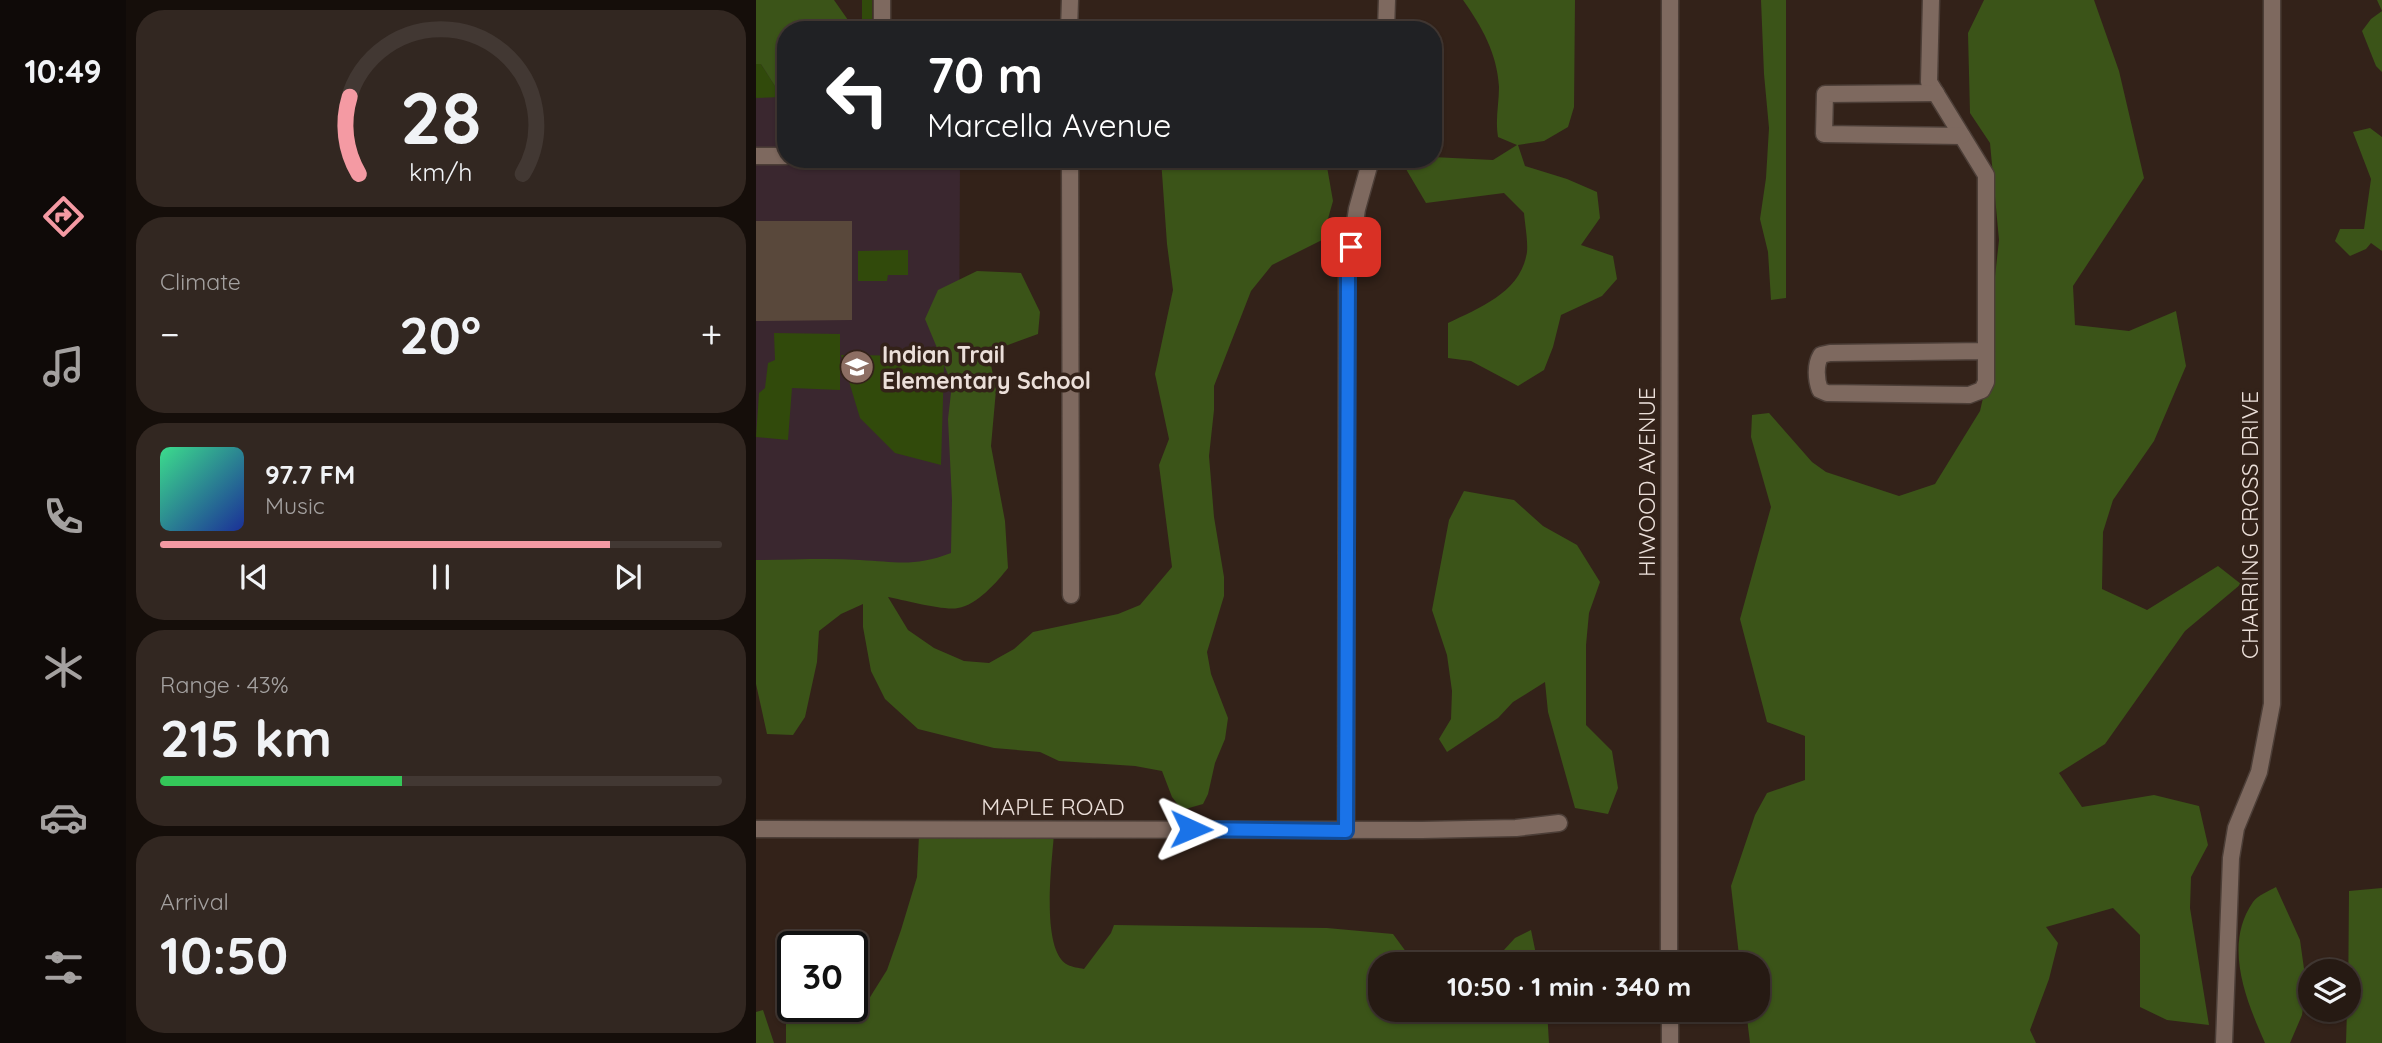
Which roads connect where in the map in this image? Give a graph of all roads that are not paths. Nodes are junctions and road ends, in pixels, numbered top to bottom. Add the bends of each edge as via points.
1 (882, 0) edge
2 (1070, 0) edge
3 (1387, 0) edge
4 (1670, 0) edge
5 (1931, 0) edge
6 (2272, 0) edge
7 (882, 21) edge
8 (1069, 21) edge
9 (1387, 21) edge
10 (1936, 93) junction
11 (1962, 136) junction
12 (756, 156) edge
13 (777, 156) edge
14 (1070, 168) edge
15 (1368, 168) edge
16 (1986, 351) junction
17 (1071, 595) dead end
18 (1559, 823) dead end
19 (756, 829) edge
20 (1346, 831) junction
21 (1669, 952) edge
22 (1670, 1022) edge
23 (1670, 1043) edge
24 (2224, 1043) edge

1 - 7 street
2 - 8 street
3 - 9 street
4 - 21 street, HIWOOD AVENUE
5 - 10 street via 1929,82
6 - 24 street, CHARRING CROSS DRIVE via 2272,704 2259,772 2236,828 2231,858
10 - 11 street
10 - 11 street via 1825,94 1824,134
11 - 16 street via 1986,175
12 - 13 street
14 - 17 street
15 - 20 street via 1357,209 1348,277
16 - 16 street via 1986,382 1982,390 1969,394 1827,393 1817,383 1821,355 1830,353
18 - 20 street, MAPLE ROAD
19 - 20 street, MAPLE ROAD
22 - 23 street

